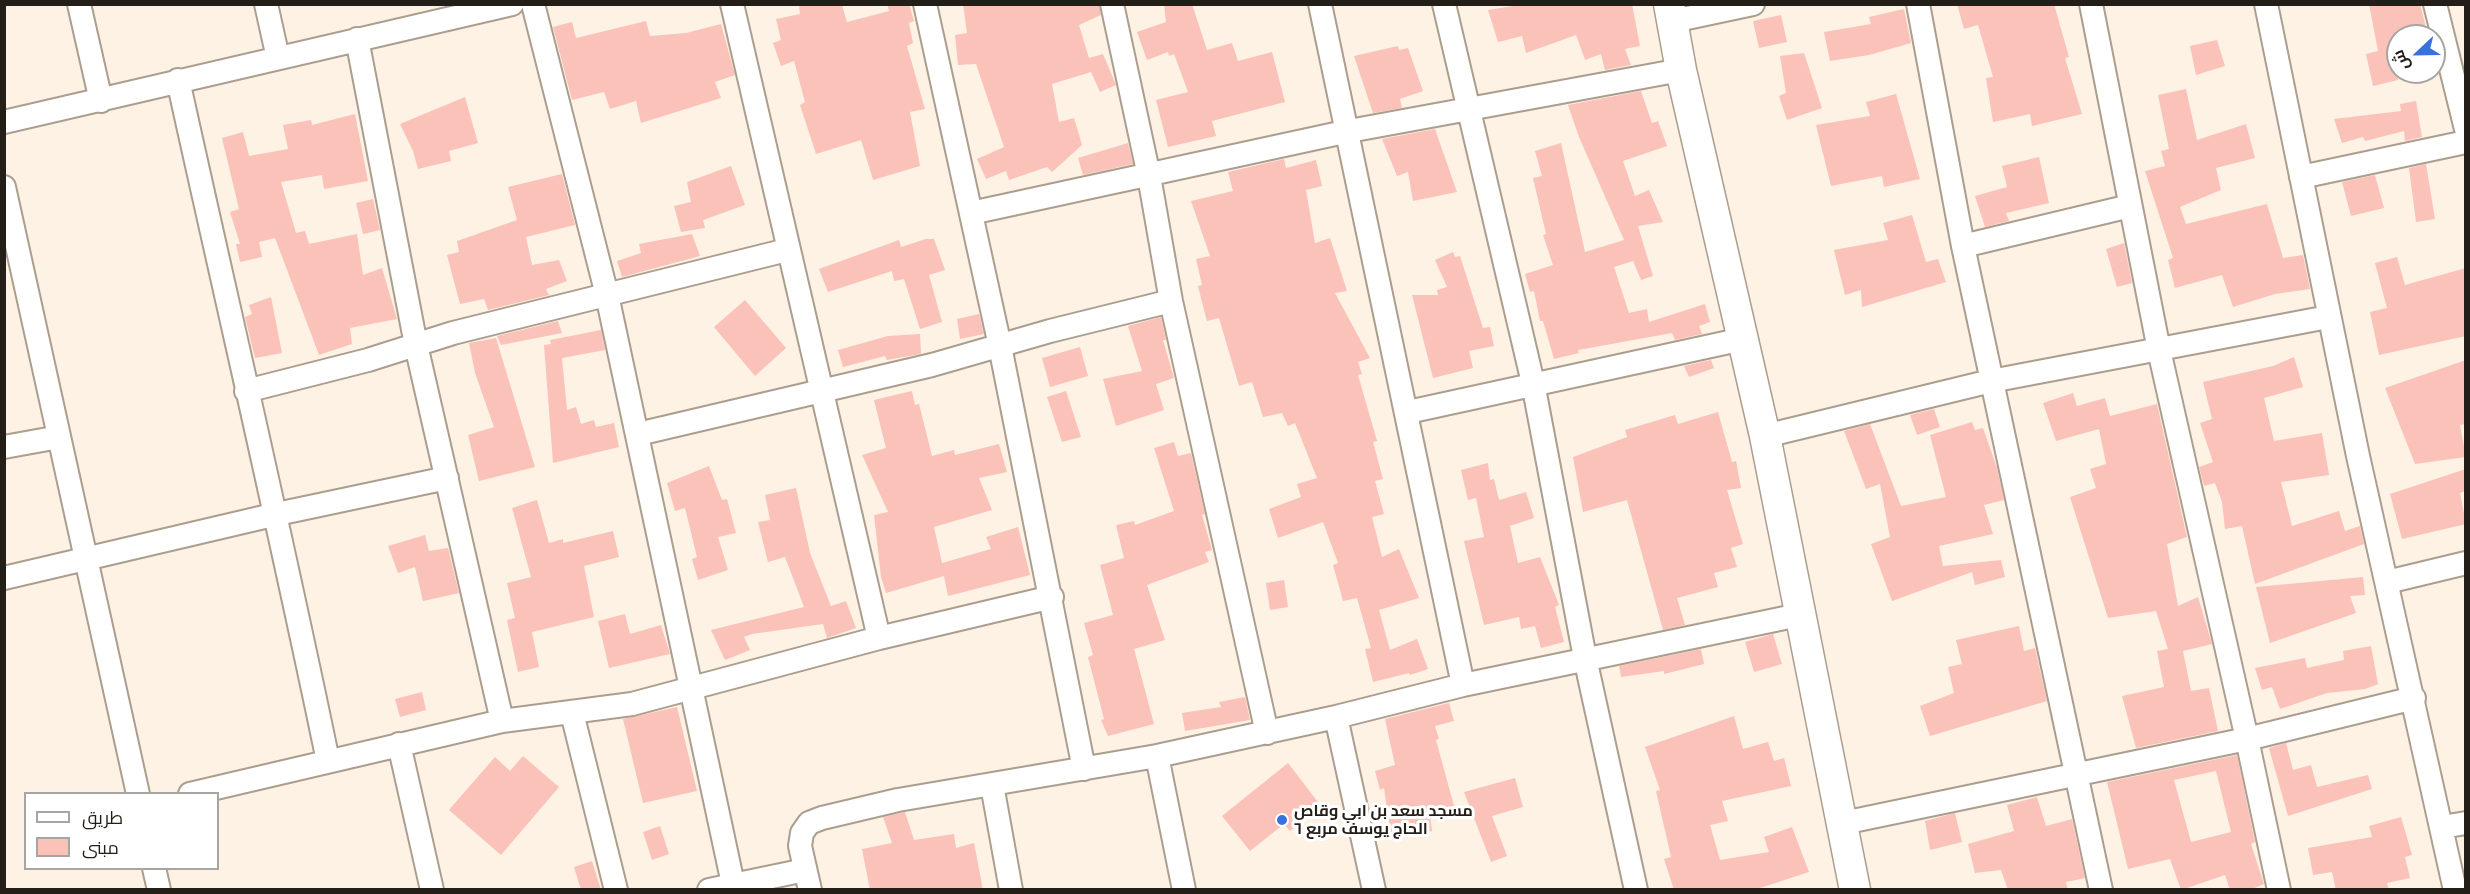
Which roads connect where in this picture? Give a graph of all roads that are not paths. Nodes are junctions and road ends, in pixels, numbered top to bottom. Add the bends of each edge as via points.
1 (79, 4) edge
2 (266, 4) edge
3 (512, 4) edge
4 (533, 4) edge
5 (732, 4) edge
6 (925, 4) edge
7 (1112, 4) edge
8 (1320, 4) edge
9 (1444, 4) edge
10 (1753, 4) edge
11 (1918, 4) edge
12 (2091, 4) edge
13 (2266, 4) edge
14 (2435, 4) edge
15 (465, 9) edge
16 (1671, 13) edge
17 (357, 39) junction
18 (278, 58) junction
19 (1681, 70) junction
20 (178, 80) junction
21 (101, 100) junction
22 (1468, 111) junction
23 (4, 122) edge
24 (2466, 129) edge
25 (1349, 131) junction
26 (2466, 142) edge
27 (1149, 176) junction
28 (2301, 177) junction
29 (4, 187) edge
30 (2130, 206) junction
31 (971, 213) junction
32 (1963, 246) junction
33 (788, 250) junction
34 (607, 295) junction
35 (1172, 301) junction
36 (2328, 317) junction
37 (1743, 339) junction
38 (416, 345) junction
39 (1000, 346) junction
40 (2159, 350) junction
41 (1992, 381) junction
42 (1533, 384) junction
43 (819, 390) junction
44 (246, 391) junction
45 (1408, 412) junction
46 (638, 434) junction
47 (1765, 435) junction
48 (59, 437) junction
49 (4, 447) edge
50 (447, 478) junction
51 (277, 514) junction
52 (86, 558) junction
53 (2466, 563) edge
54 (4, 578) edge
55 (2387, 582) junction
56 (1052, 597) junction
57 (1799, 615) junction
58 (879, 638) junction
59 (1585, 658) junction
60 (1464, 685) junction
61 (692, 688) junction
62 (2414, 698) junction
63 (572, 713) junction
64 (1336, 717) junction
65 (502, 721) junction
66 (1267, 733) junction
67 (2247, 739) junction
68 (399, 744) junction
69 (1157, 756) junction
70 (328, 761) junction
71 (1084, 769) junction
72 (2076, 775) junction
73 (992, 785) junction
74 (138, 792) edge
75 (198, 792) edge
76 (2466, 823) edge
77 (1843, 824) junction
78 (2442, 827) junction
79 (154, 870) edge
80 (807, 880) edge
81 (733, 884) junction
82 (1369, 889) edge
83 (159, 890) edge
84 (432, 890) edge
85 (616, 890) edge
86 (709, 890) edge
87 (1011, 890) edge
88 (1184, 890) edge
89 (1636, 890) edge
90 (1855, 890) edge
91 (2101, 890) edge
92 (2279, 890) edge
93 (2455, 890) edge

1 - 21 street
2 - 18 street
3 - 15 street
4 - 34 street
5 - 33 street
6 - 31 street
7 - 27 street
8 - 25 street
9 - 22 street
10 - 16 street
11 - 32 street
12 - 30 street
13 - 28 street
14 - 24 street
15 - 17 street
16 - 19 main road
17 - 18 street
17 - 38 street
18 - 20 street
19 - 22 street
19 - 37 main road
20 - 21 street
20 - 44 street
21 - 23 street
22 - 25 street
22 - 42 street
25 - 27 street
25 - 45 street
26 - 28 street
27 - 31 street
27 - 35 street
28 - 36 street
29 - 48 street
30 - 32 street
30 - 40 street
31 - 39 street
32 - 41 street
33 - 34 street
33 - 43 street
34 - 38 street
34 - 46 street
35 - 39 street
35 - 66 street
36 - 40 street
36 - 55 street
37 - 42 street
37 - 47 main road
38 - 44 street
38 - 50 street
39 - 43 street
39 - 56 street
40 - 41 street
40 - 67 street
41 - 47 street
41 - 72 street
42 - 45 street
42 - 59 street
43 - 46 street
43 - 58 street
44 - 51 street
45 - 60 street
46 - 61 street
47 - 57 main road
48 - 49 street
48 - 52 street
50 - 51 street
50 - 65 street
51 - 52 street
51 - 70 street
52 - 54 street
52 - 74 street
53 - 55 street
55 - 62 street
56 - 58 street
56 - 71 street
57 - 59 street
57 - 77 main road
58 - 61 street
59 - 60 street
59 - 89 street
60 - 64 street
61 - 63 street via 632,704
61 - 81 street
62 - 67 street
62 - 78 street
63 - 65 street
63 - 85 street
64 - 66 street
64 - 82 street
65 - 68 street
66 - 69 street
67 - 72 street
67 - 92 street
68 - 70 street
68 - 84 street
69 - 71 street
69 - 88 street
70 - 75 street
71 - 73 street
72 - 77 street
72 - 91 street
73 - 80 street via 898,800 809,823 801,839
73 - 87 street
76 - 78 street
77 - 90 main road
78 - 93 street
79 - 83 street
80 - 81 street
81 - 86 street

